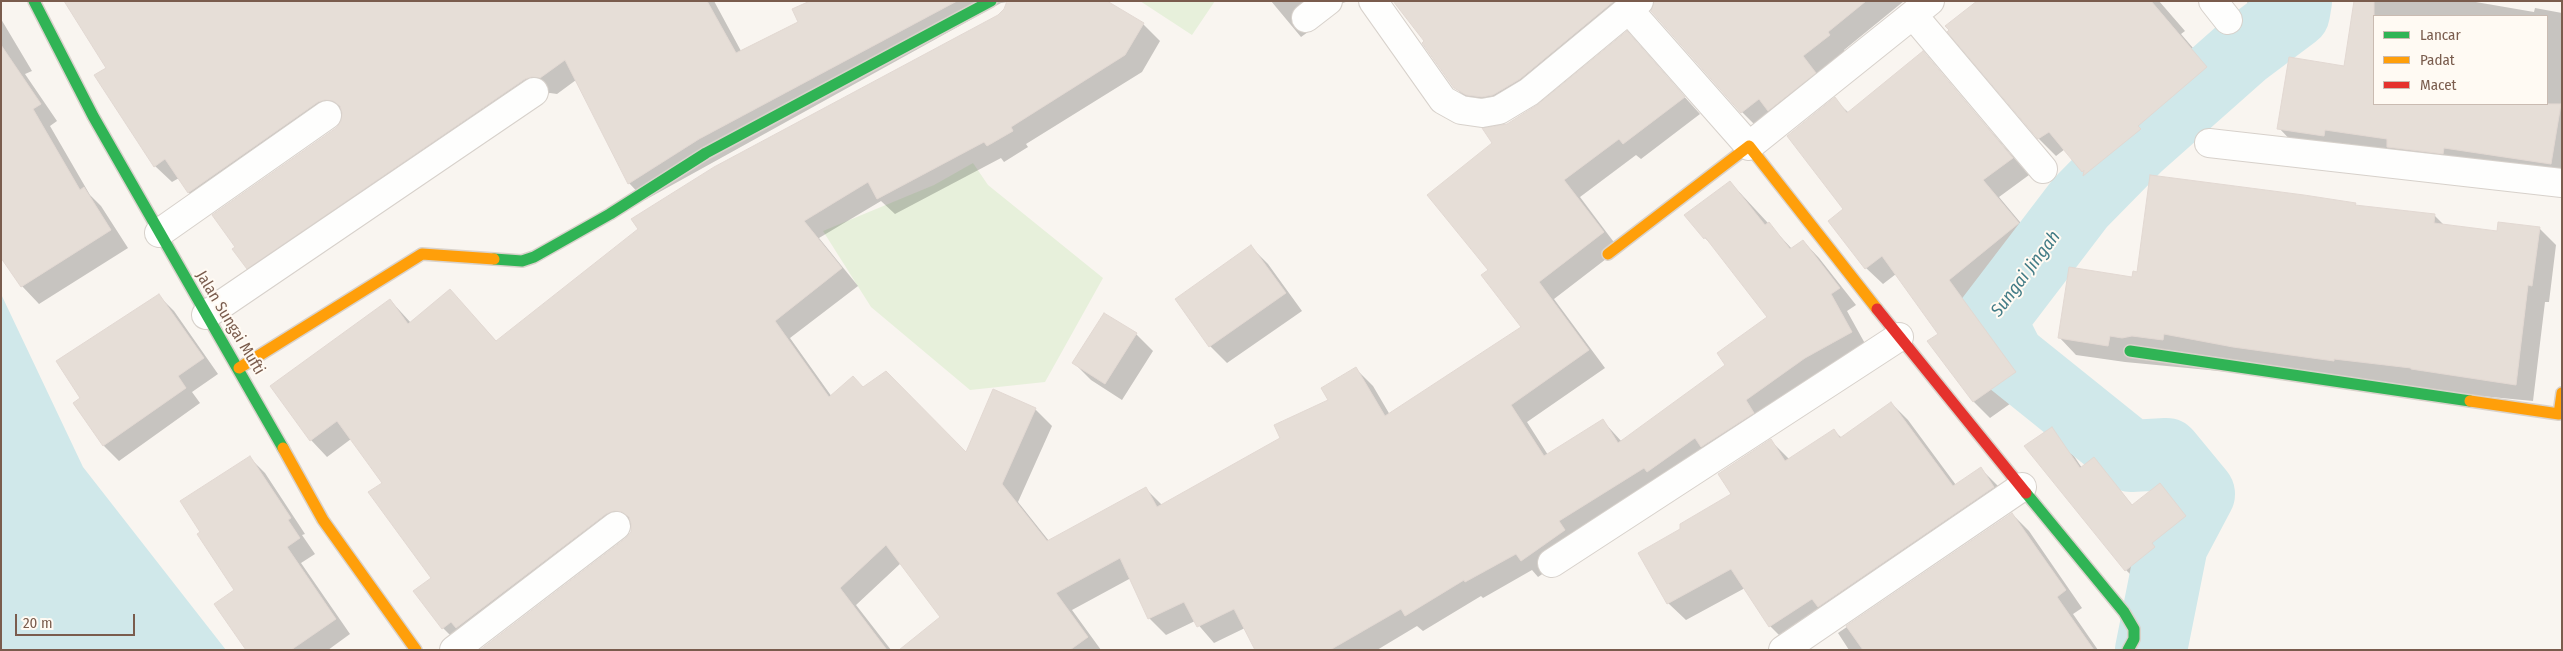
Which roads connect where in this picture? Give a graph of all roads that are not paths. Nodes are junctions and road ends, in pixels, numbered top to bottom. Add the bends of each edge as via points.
1 (34, 1) edge
2 (991, 1) edge
3 (1328, 1) edge
4 (1373, 1) edge
5 (1634, 6) edge
6 (1921, 8) edge
7 (1306, 18) dead end
8 (534, 92) dead end
9 (327, 115) dead end
10 (2209, 143) dead end
11 (1749, 146) junction
12 (2043, 169) dead end
13 (2562, 183) edge
14 (159, 233) junction
15 (1608, 254) dead end
16 (206, 315) junction
17 (1899, 337) junction
18 (2130, 351) dead end
19 (239, 368) junction
20 (2562, 393) edge
21 (2022, 487) junction
22 (616, 526) dead end
23 (1552, 563) dead end
24 (416, 650) edge
25 (454, 650) edge
26 (1783, 650) edge
27 (2128, 650) edge

1 - 14 street, Jalan Sungai Mufti via 93,116
2 - 19 street via 706,153 534,257 522,261 422,254
3 - 7 street
4 - 5 street via 1443,100 1461,110 1482,113 1499,110 1529,92
5 - 11 street
6 - 11 street
6 - 12 street
8 - 16 street
9 - 14 street
10 - 13 street
11 - 15 street
11 - 17 street
14 - 16 street, Jalan Sungai Mufti
16 - 19 street, Jalan Sungai Mufti
17 - 21 street
17 - 23 street
18 - 20 street via 2558,414
19 - 24 street, Jalan Sungai Mufti via 323,520
21 - 26 street
21 - 27 street via 2132,624 2134,639
22 - 25 street

